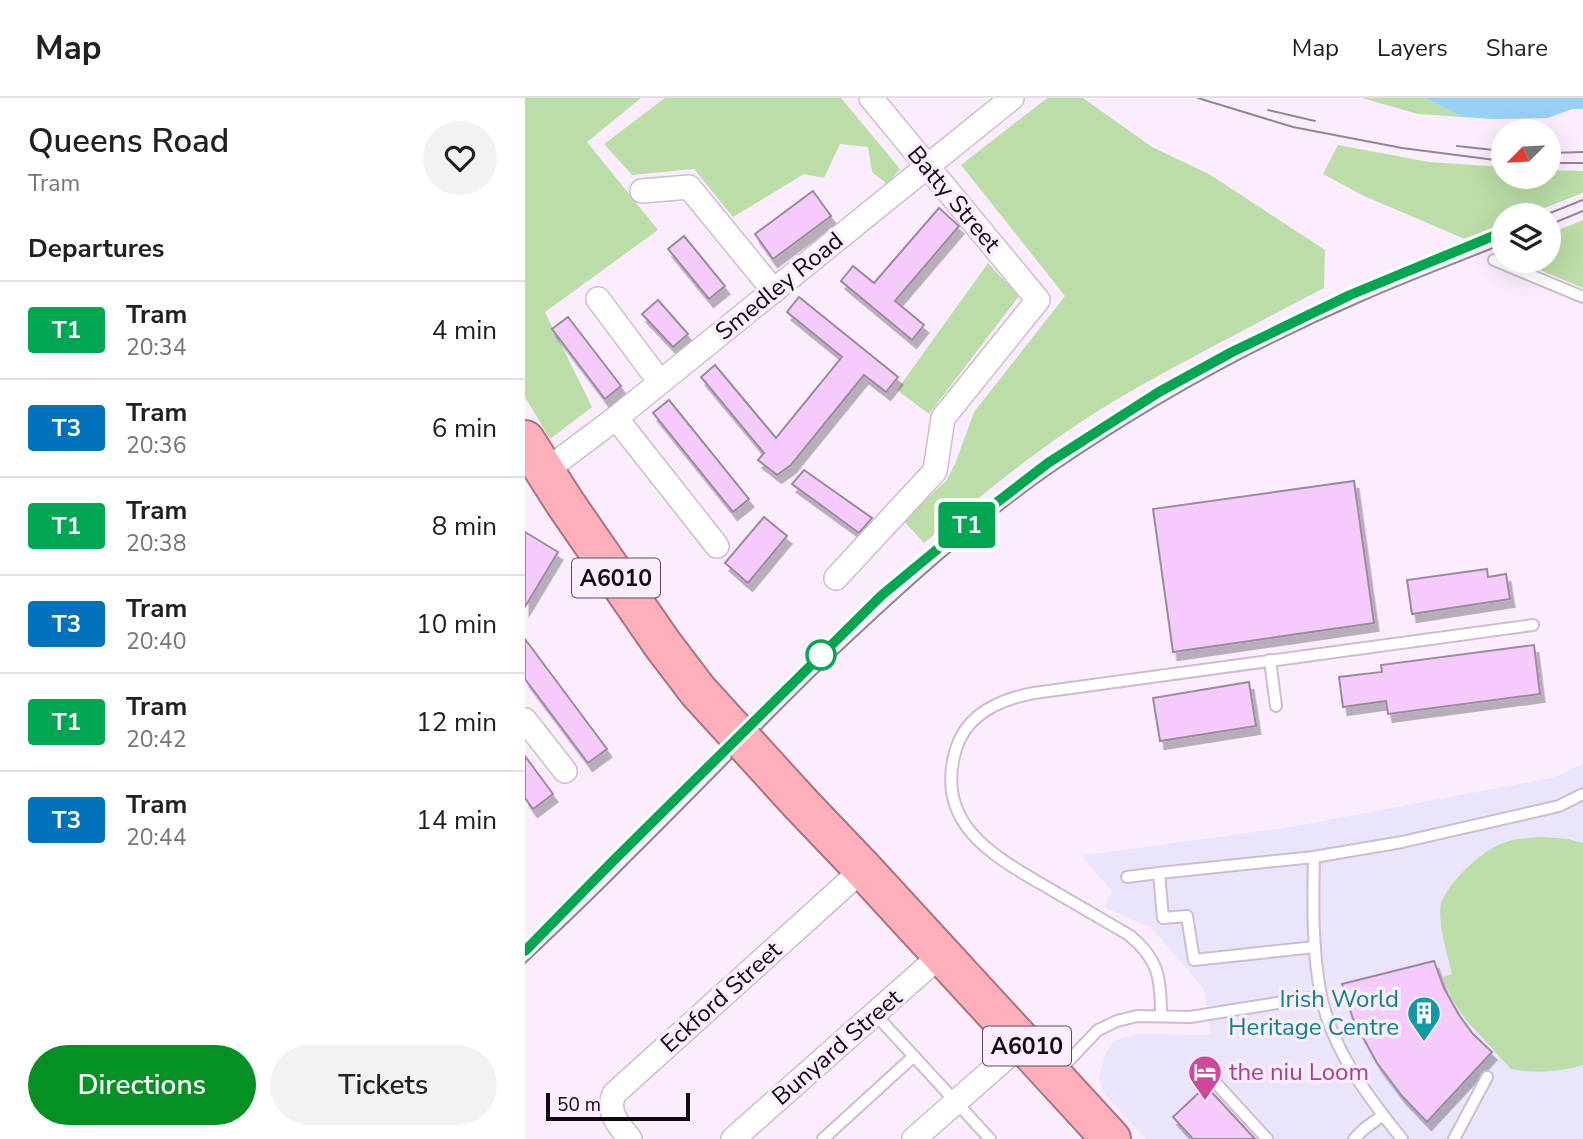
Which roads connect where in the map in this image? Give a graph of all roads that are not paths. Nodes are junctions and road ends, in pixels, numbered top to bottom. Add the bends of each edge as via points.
1 (871, 98) edge
2 (1012, 98) edge
3 (928, 167) junction
4 (642, 191) dead end
5 (1526, 273) edge
6 (774, 290) junction
7 (1583, 296) edge
8 (598, 299) dead end
9 (660, 382) junction
10 (616, 418) junction
11 (534, 456) edge
12 (717, 546) dead end
13 (836, 578) dead end
14 (1533, 625) dead end
15 (1270, 660) junction
16 (1276, 706) dead end
17 (525, 720) edge
18 (565, 771) dead end
19 (1583, 794) edge
20 (1314, 857) junction
21 (863, 869) junction
22 (1159, 873) junction
23 (1127, 877) dead end
24 (1315, 947) junction
25 (941, 954) junction
26 (1321, 996) junction
27 (875, 1014) junction
28 (1161, 1016) junction
29 (1024, 1042) junction
30 (914, 1056) junction
31 (1202, 1068) dead end
32 (1054, 1076) junction
33 (1487, 1077) dead end
34 (956, 1102) junction
35 (1383, 1115) junction
36 (627, 1138) edge
37 (733, 1139) edge
38 (823, 1139) edge
39 (914, 1139) edge
40 (990, 1139) edge
41 (1111, 1139) edge
42 (1267, 1139) edge
43 (1354, 1139) edge
44 (1402, 1139) edge
45 (1454, 1139) edge

1 - 3 street, Batty Street
2 - 3 street, Smedley Road
3 - 6 street, Smedley Road
3 - 13 street, Batty Street via 1038,300 943,418 935,471
4 - 6 street via 689,187
5 - 7 lane
6 - 9 street, Smedley Road
8 - 9 street
9 - 10 street, Smedley Road
10 - 11 street, Smedley Road
10 - 12 street
11 - 21 highway, A6010, bridge via 698,691
14 - 15 lane
15 - 16 lane
15 - 28 lane via 1014,697 986,710 958,745 952,792 957,811 974,837 1013,868 1140,943 1156,968
17 - 18 street
19 - 20 lane via 1559,806
20 - 22 lane
20 - 24 lane
21 - 25 highway, A6010
21 - 36 street, Eckford Street via 614,1094 611,1113
22 - 23 lane
22 - 24 lane via 1163,918 1187,916 1193,960
24 - 26 lane
25 - 27 street, Bunyard Street
25 - 29 highway, A6010
26 - 28 lane via 1190,1017
26 - 35 lane via 1341,1049
27 - 30 lane
27 - 37 street, Bunyard Street
28 - 32 lane via 1137,1016 1098,1030
29 - 32 highway, A6010
29 - 34 street
30 - 34 lane
30 - 38 lane
31 - 42 lane
32 - 41 highway, A6010
33 - 45 lane
34 - 39 street
34 - 40 lane
35 - 43 lane
35 - 44 lane

